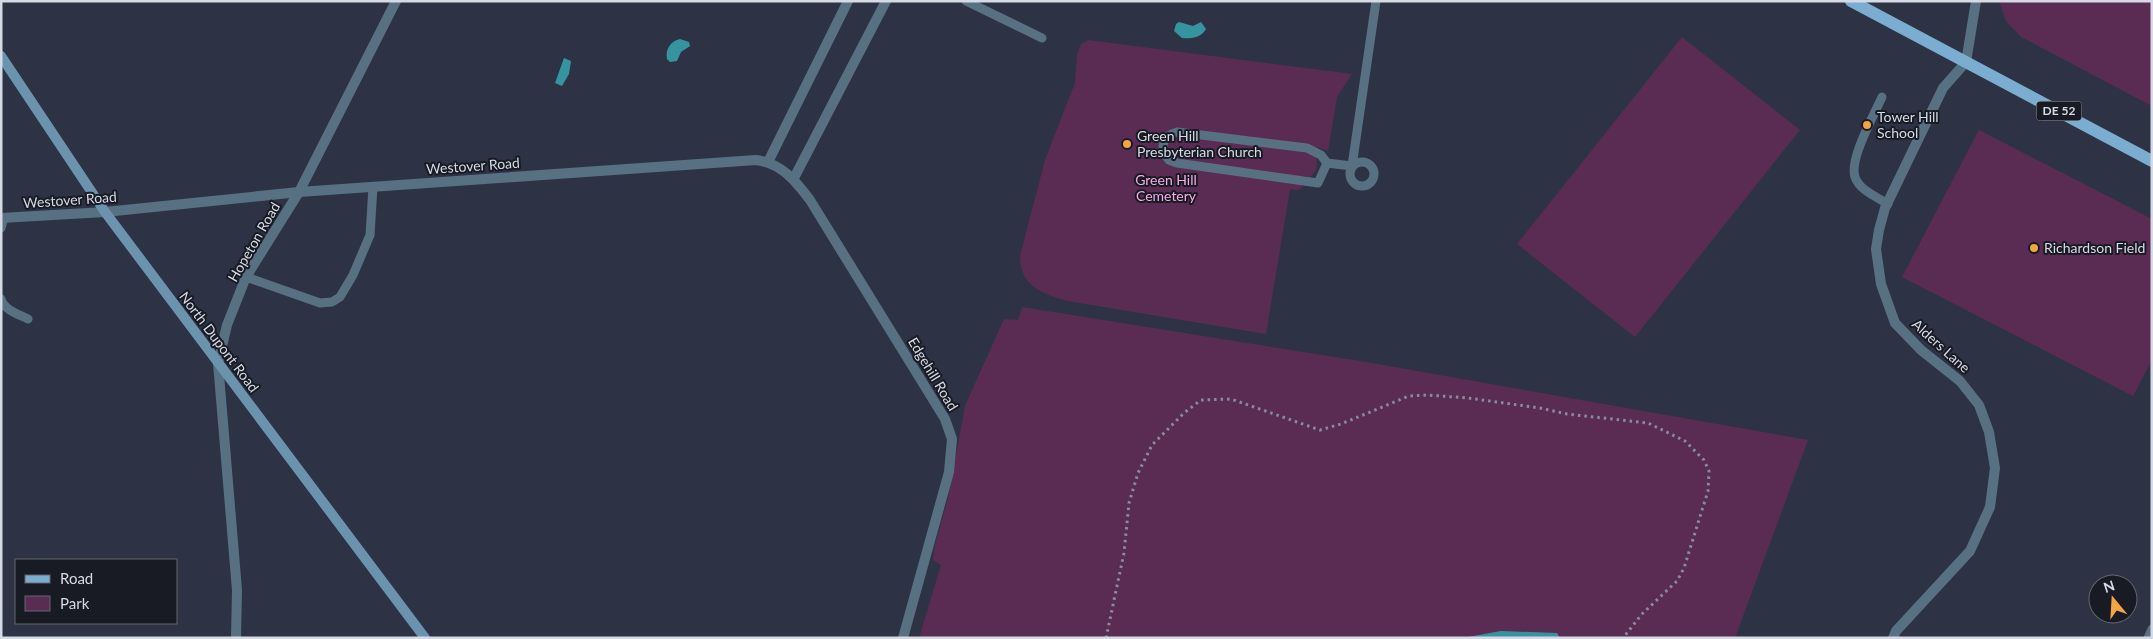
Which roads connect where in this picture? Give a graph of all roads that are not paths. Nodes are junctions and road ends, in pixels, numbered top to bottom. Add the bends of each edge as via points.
1 (396, 1) edge
2 (848, 1) edge
3 (886, 1) edge
4 (966, 1) edge
5 (1376, 1) edge
6 (1851, 1) edge
7 (1976, 1) edge
8 (1042, 38) dead end
9 (1, 56) edge
10 (1966, 62) junction
11 (1882, 97) dead end
12 (2152, 161) edge
13 (768, 162) junction
14 (1327, 163) junction
15 (794, 178) junction
16 (373, 187) junction
17 (299, 192) junction
18 (1888, 204) junction
19 (105, 212) junction
20 (2, 222) edge
21 (246, 277) junction
22 (1, 299) edge
23 (28, 319) dead end
24 (218, 363) junction
25 (2152, 630) edge
26 (236, 638) edge
27 (425, 638) edge
28 (903, 638) edge
29 (1893, 638) edge
30 (2148, 638) edge

1 - 17 street, Hopeton Road
2 - 13 street
3 - 15 street
4 - 8 lane
5 - 14 lane via 1352,166
6 - 10 main road, DE 52
7 - 10 street
9 - 19 main road, North Dupont Road
10 - 12 main road, DE 52
10 - 18 street, Alders Lane via 1943,88
11 - 18 lane via 1854,170 1864,189
13 - 15 street, Edgehill Road
13 - 16 street, Westover Road via 756,160
14 - 14 lane via 1307,148 1177,132 1164,139 1162,148 1168,160 1177,163 1318,183
15 - 28 street, Edgehill Road via 946,419 952,439 950,472
16 - 17 street, Westover Road
16 - 21 lane via 370,234 340,297 320,303
17 - 19 street, Westover Road
17 - 21 street, Hopeton Road
18 - 29 street, Alders Lane via 1878,230 1876,249 1887,305 1895,323 1921,350 1960,381 1979,405 1989,432 1995,468 1990,508 1970,551
19 - 20 street, Westover Road
19 - 24 main road, North Dupont Road
21 - 24 street, Hopeton Road via 227,326
22 - 23 lane via 12,311
24 - 26 street, Hopeton Road via 237,590
24 - 27 main road, North Dupont Road
25 - 30 lane

